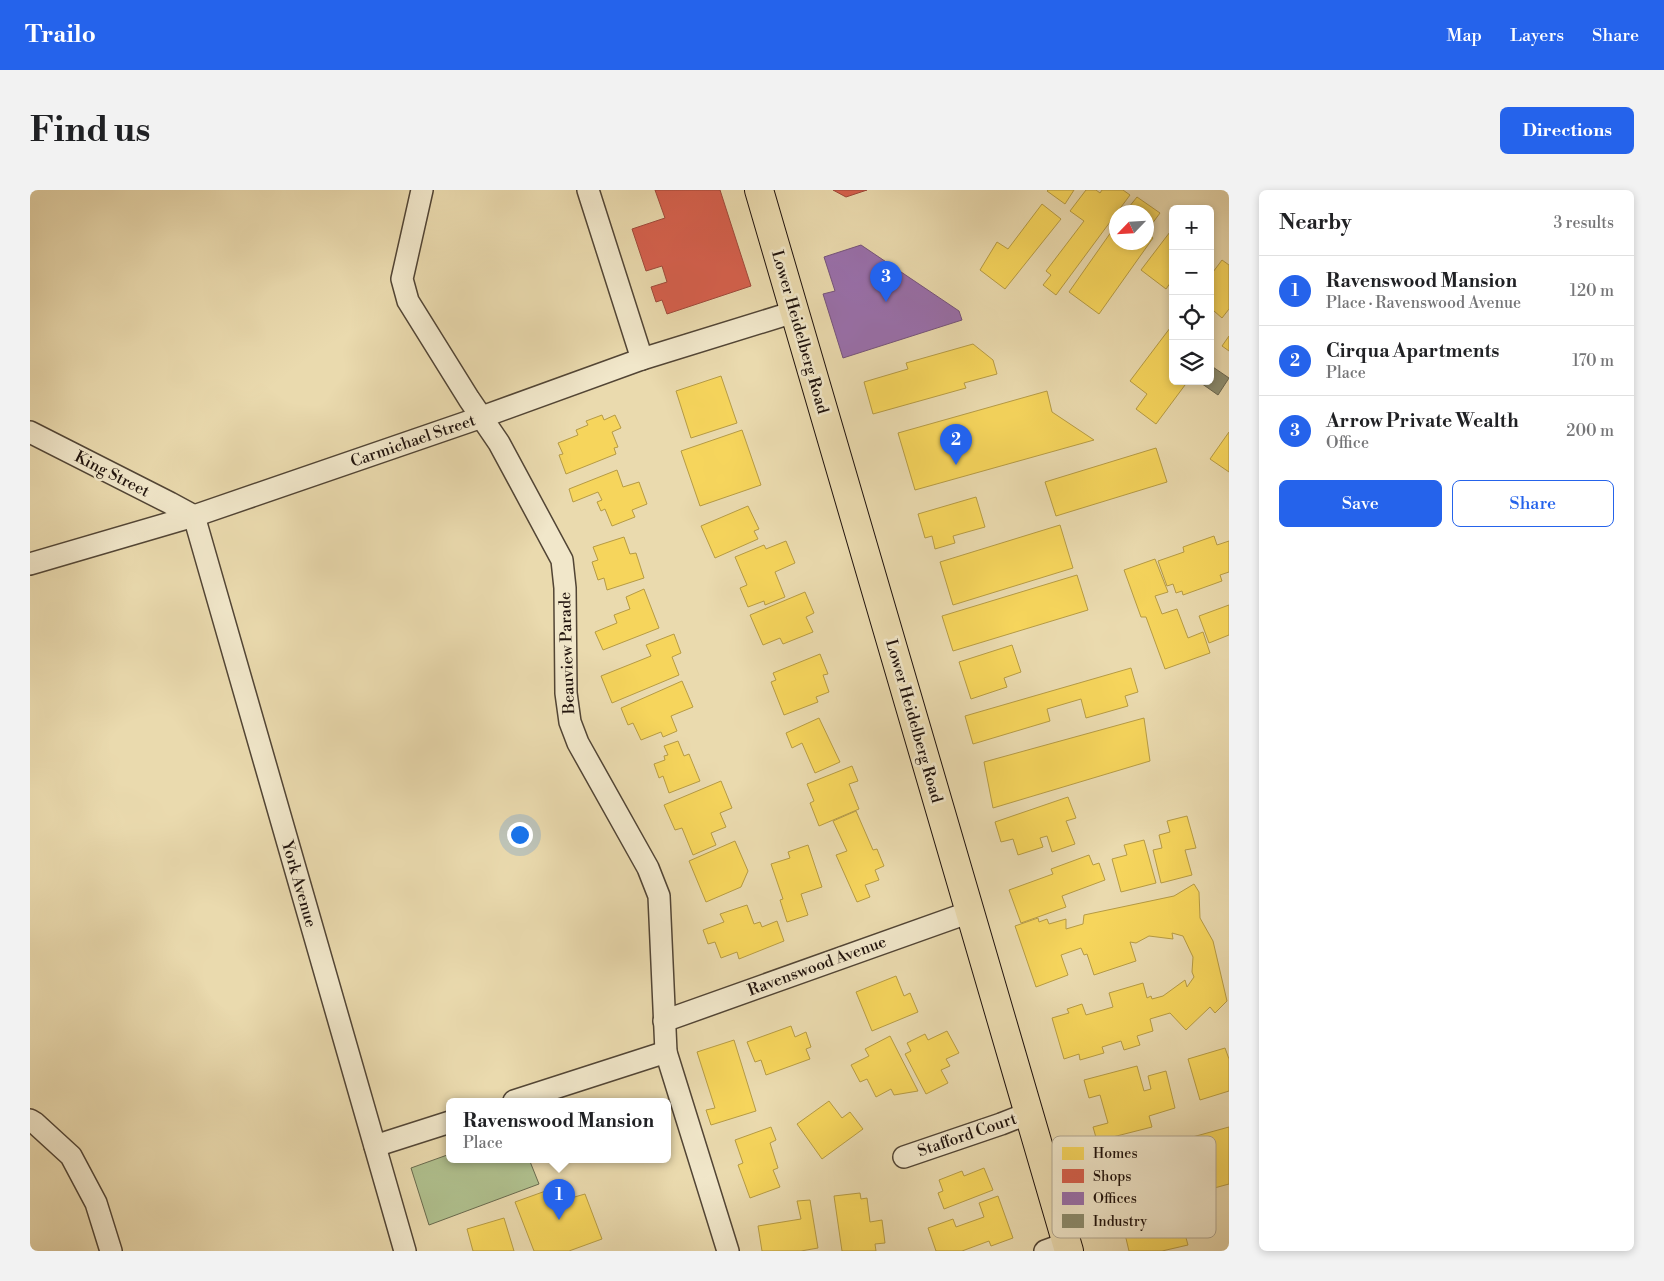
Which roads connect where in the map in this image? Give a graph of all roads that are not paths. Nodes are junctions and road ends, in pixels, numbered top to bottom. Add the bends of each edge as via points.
1 (422, 190) edge
2 (588, 190) edge
3 (759, 190) edge
4 (794, 312) junction
5 (642, 359) junction
6 (482, 417) junction
7 (30, 432) edge
8 (194, 516) junction
9 (30, 564) edge
10 (970, 912) junction
11 (664, 1021) junction
12 (666, 1052) junction
13 (523, 1098) edge
14 (1029, 1113) junction
15 (30, 1120) edge
16 (446, 1123) edge
17 (375, 1146) junction
18 (904, 1157) dead end
19 (1052, 1213) edge
20 (111, 1251) edge
21 (405, 1251) edge
22 (728, 1251) edge

1 - 6 street, Beauview Parade via 402,279 408,301
2 - 5 street
3 - 4 main road, Lower Heidelberg Road
4 - 5 street, Carmichael Street
4 - 10 main road, Lower Heidelberg Road
5 - 6 street, Carmichael Street
6 - 8 street, Carmichael Street
6 - 11 street, Beauview Parade via 562,560 566,692 570,722 578,743 648,868 659,896
7 - 8 street, King Street
8 - 9 street, Carmichael Street
8 - 17 street, York Avenue
10 - 11 street, Ravenswood Avenue
10 - 14 main road, Lower Heidelberg Road
11 - 12 street, Beauview Parade
12 - 13 street
12 - 22 street, Beauview Parade
14 - 18 street, Stafford Court
14 - 19 main road, Lower Heidelberg Road
15 - 20 street via 71,1156 96,1203
16 - 17 street
17 - 21 street, York Avenue

